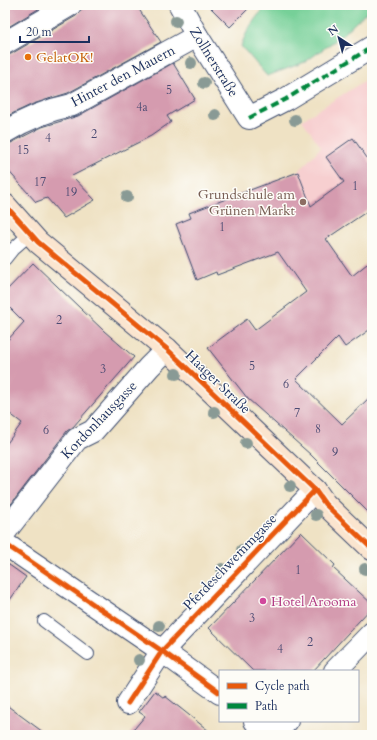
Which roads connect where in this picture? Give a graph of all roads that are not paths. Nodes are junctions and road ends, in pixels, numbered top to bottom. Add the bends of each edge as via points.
1 (70, 5) edge
2 (180, 5) edge
3 (197, 36) junction
4 (5, 43) edge
5 (372, 47) edge
6 (5, 132) edge
7 (8, 214) edge
8 (34, 238) junction
9 (5, 258) edge
10 (167, 349) junction
11 (315, 490) junction
12 (5, 532) edge
13 (5, 544) edge
14 (371, 545) edge
15 (44, 621) dead end
16 (372, 633) edge
17 (162, 650) junction
18 (88, 654) dead end
19 (336, 670) edge
20 (219, 692) edge
21 (128, 703) dead end
22 (256, 722) edge
23 (286, 722) edge

1 - 4 street
2 - 3 street, Zollnerstraße
3 - 5 street, Zollnerstraße via 249,118 286,99
3 - 6 street, Hinter den Mauern via 72,105 54,108 23,120
7 - 8 street, Haager Straße
8 - 9 lane via 13,249
8 - 10 street, Haager Straße
10 - 11 street, Haager Straße
10 - 12 street, Kordonhausgasse via 148,367 93,431 77,439
11 - 14 street, Haager Straße via 325,504
11 - 17 street, Pferdeschwemmgasse
13 - 17 street
15 - 18 lane
16 - 19 street
17 - 20 street
17 - 21 street, Pferdeschwemmgasse
22 - 23 street via 273,735

